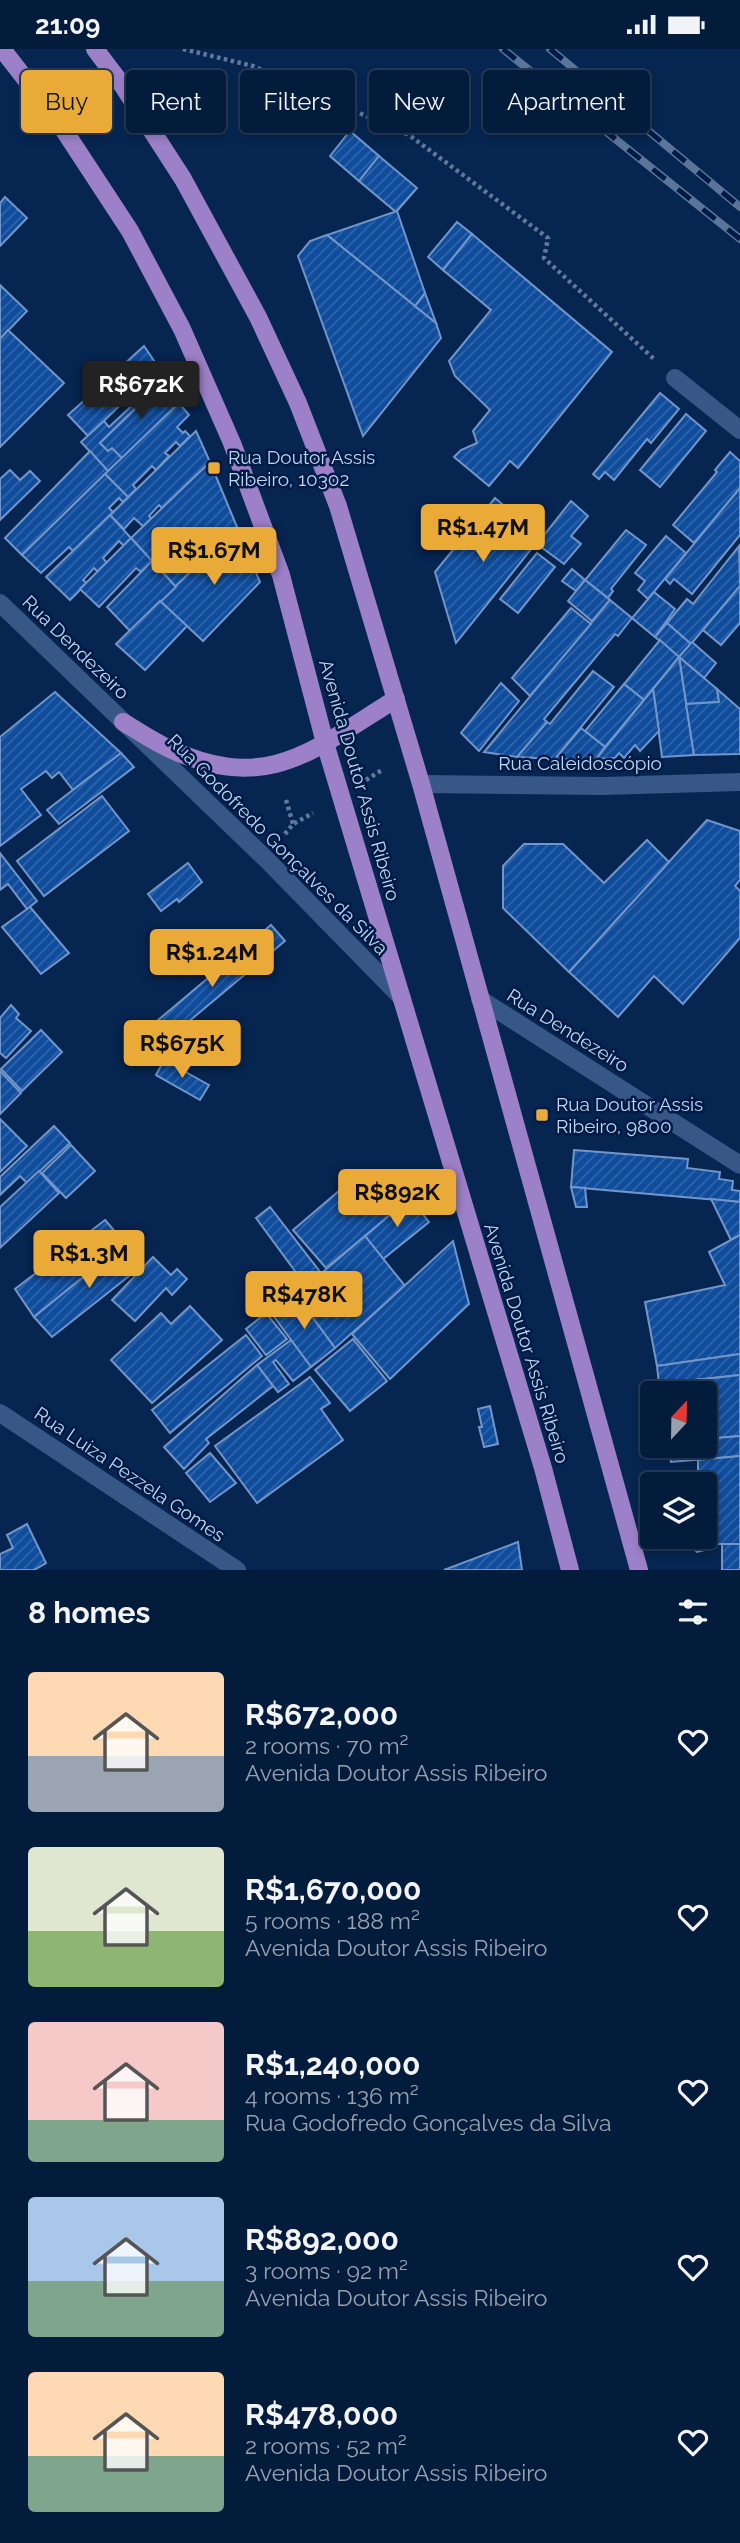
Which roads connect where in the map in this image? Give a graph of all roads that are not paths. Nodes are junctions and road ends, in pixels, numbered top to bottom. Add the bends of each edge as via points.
1 (2, 49) edge
2 (96, 49) edge
3 (675, 378) road end
4 (740, 430) edge
5 (0, 603) edge
6 (396, 699) junction
7 (123, 722) junction
8 (325, 743) junction
9 (740, 782) edge
10 (421, 784) junction
11 (402, 998) junction
12 (480, 999) junction
13 (740, 1165) edge
14 (0, 1413) edge
15 (237, 1570) edge
16 (570, 1570) edge
17 (639, 1570) edge

1 - 8 main road, Avenida Doutor Assis Ribeiro via 58,121 130,231 182,330 232,443 281,575
2 - 6 main road via 183,179 258,317 298,403 338,506
3 - 4 street
5 - 7 street, Rua Dendezeiro
6 - 8 main road
6 - 10 main road
7 - 8 main road via 169,749 213,764 250,769 276,765
7 - 11 street, Rua Godofredo Gonçalves da Silva
8 - 11 main road, Avenida Doutor Assis Ribeiro
9 - 10 street, Rua Caleidoscópio
10 - 12 main road
11 - 16 main road, Avenida Doutor Assis Ribeiro
12 - 13 street, Rua Dendezeiro
12 - 17 main road
14 - 15 street, Rua Luiza Pezzela Gomes

